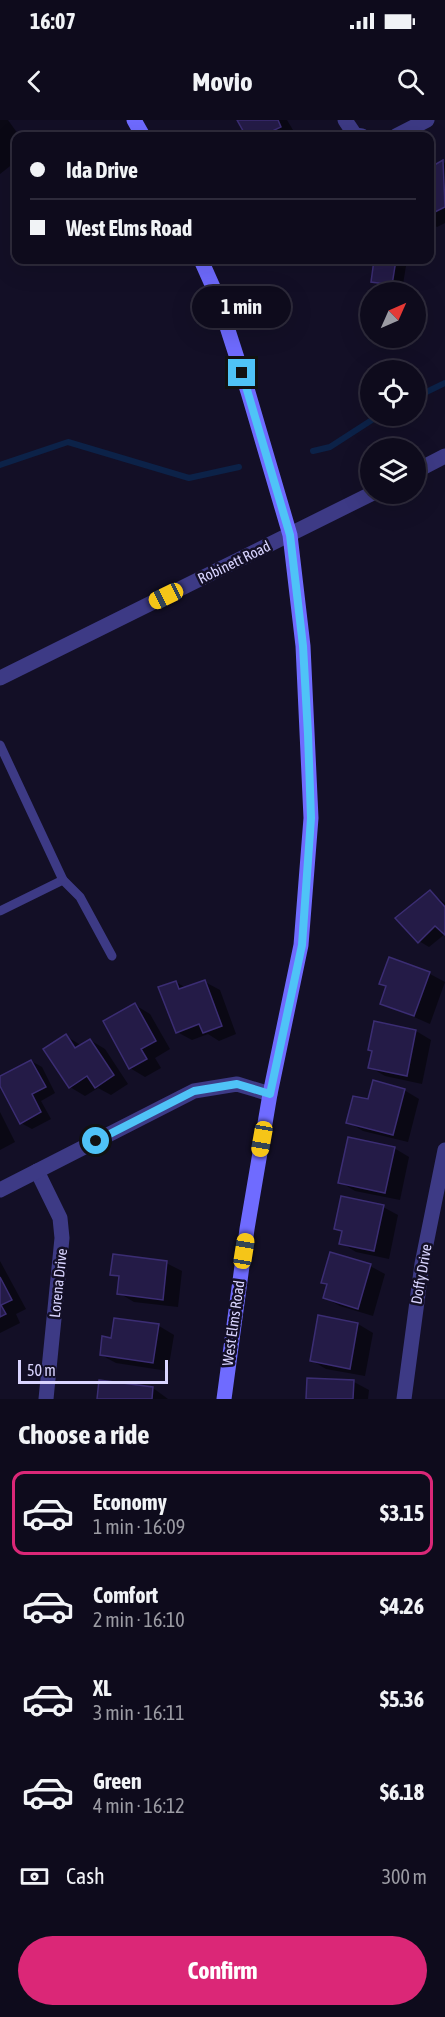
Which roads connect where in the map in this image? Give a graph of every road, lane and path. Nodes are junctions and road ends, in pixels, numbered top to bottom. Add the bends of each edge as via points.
1 (427, 120) edge
2 (404, 132) edge
3 (203, 264) edge
4 (445, 456) edge
5 (426, 466) edge
6 (360, 500) edge
7 (290, 535) junction
8 (0, 678) edge
9 (0, 745) edge
10 (63, 879) junction
11 (0, 911) edge
12 (112, 956) dead end
13 (270, 1094) junction
14 (445, 1150) edge
15 (37, 1171) junction
16 (0, 1190) edge
17 (439, 1218) edge
18 (46, 1399) edge
19 (224, 1399) edge
20 (404, 1399) edge

1 - 2 street
3 - 7 main road, West Elms Road via 248,392
4 - 5 street
6 - 7 street, Robinett Road
7 - 8 street, Robinett Road
7 - 13 main road, West Elms Road via 303,646 311,818 302,945
9 - 10 lane
10 - 11 lane
10 - 12 lane via 80,897
13 - 15 street via 237,1084 194,1091
13 - 19 main road, West Elms Road
14 - 17 street, Doffy Drive
15 - 16 street
15 - 18 street, Lorena Drive via 60,1218 62,1238
17 - 20 street, Doffy Drive via 422,1264

